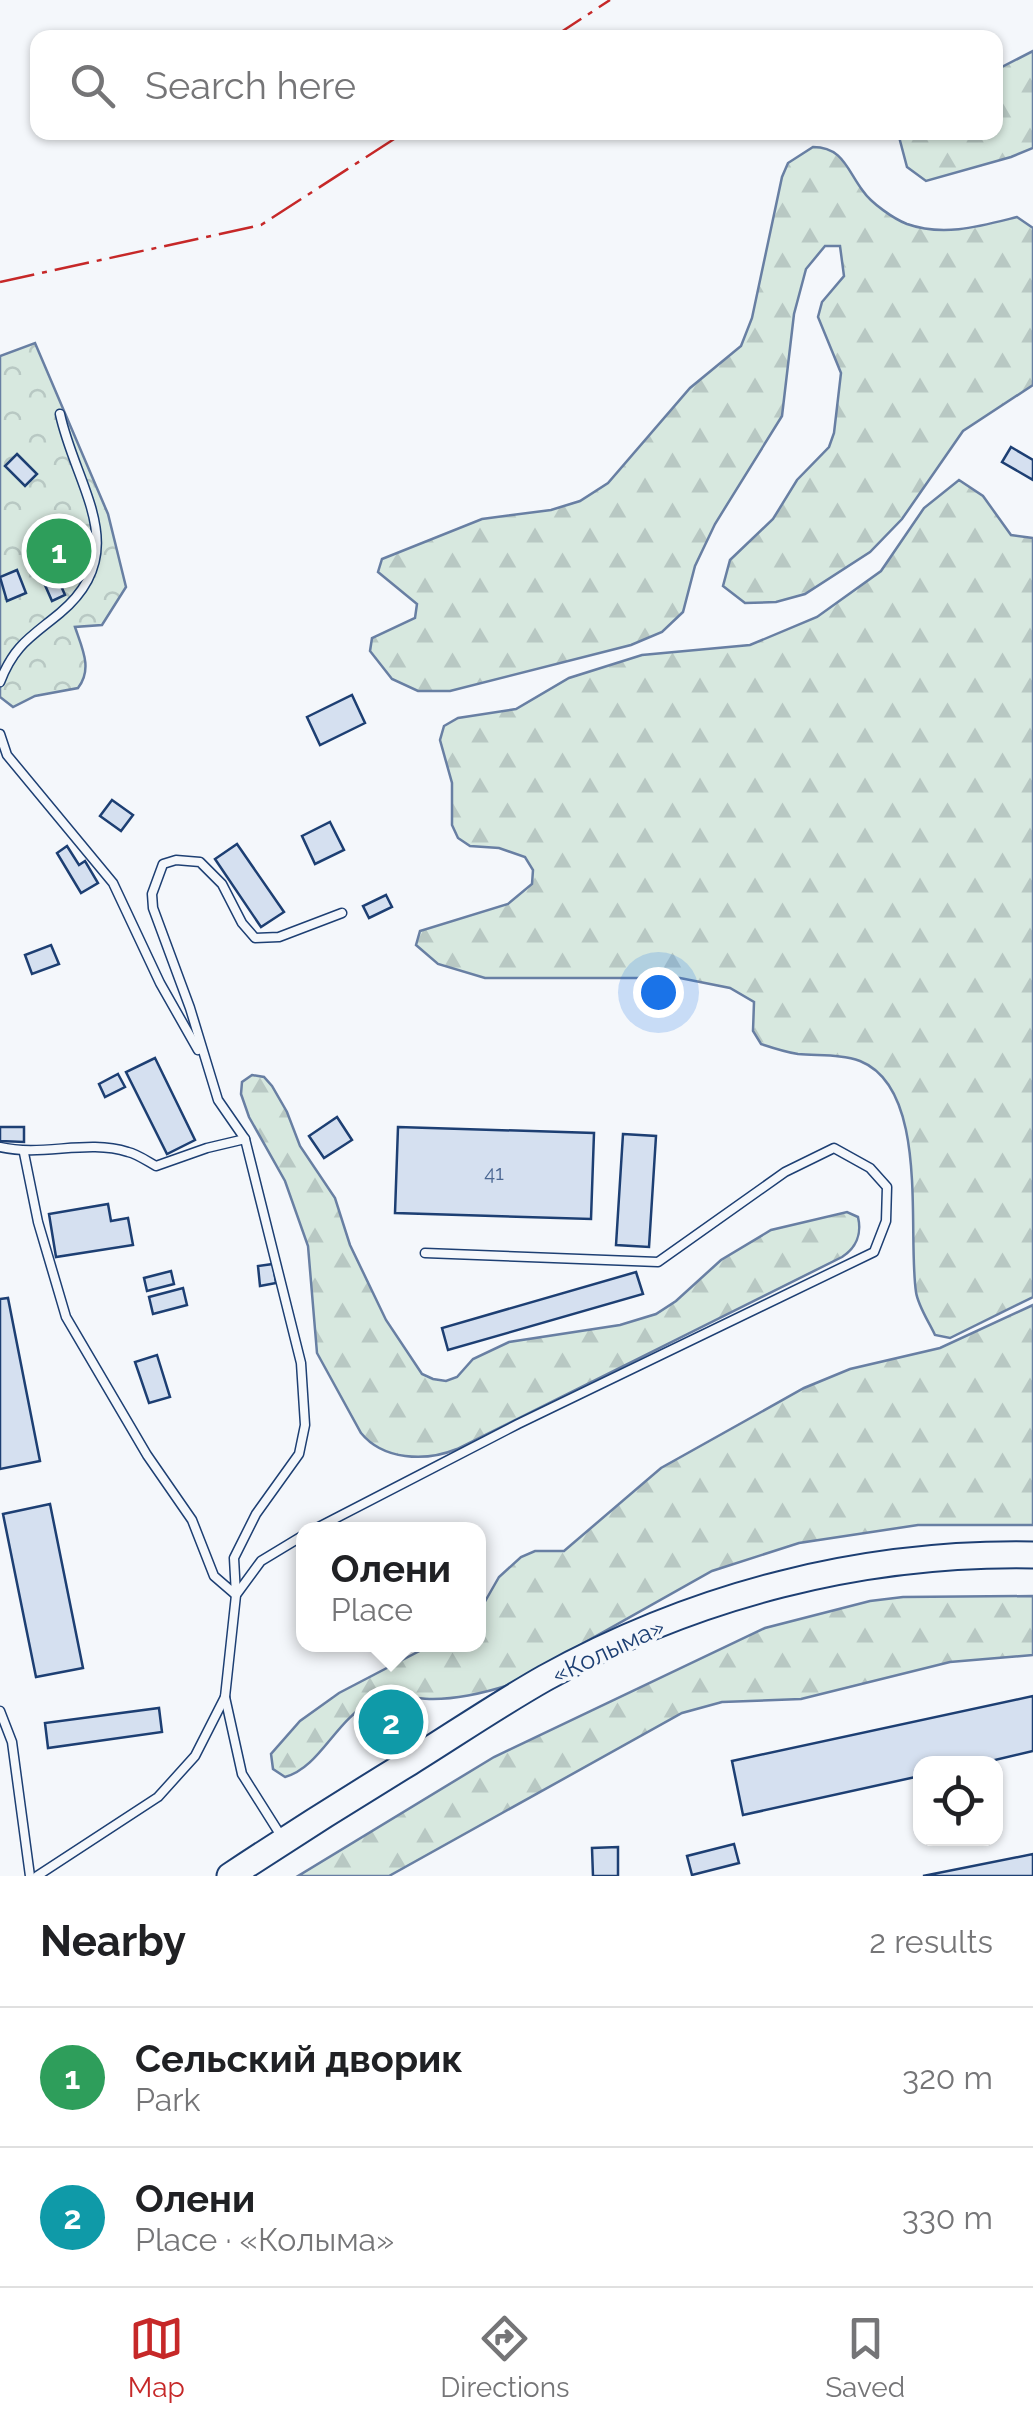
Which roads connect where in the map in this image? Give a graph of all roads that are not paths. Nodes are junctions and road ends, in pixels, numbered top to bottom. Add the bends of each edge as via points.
1 (60, 414) dead end
2 (0, 682) edge
3 (0, 734) edge
4 (342, 913) dead end
5 (203, 1058) junction
6 (246, 1139) junction
7 (0, 1147) edge
8 (24, 1153) junction
9 (425, 1253) dead end
10 (328, 1522) edge
11 (296, 1539) edge
12 (1033, 1555) edge
13 (236, 1595) junction
14 (226, 1697) junction
15 (0, 1711) edge
16 (284, 1840) junction
17 (34, 1876) edge
18 (230, 1876) edge

1 - 2 lane via 96,515 93,572 78,596 9,659
3 - 5 lane via 7,755 113,883
4 - 5 lane via 279,937 255,938 200,862 163,864 153,908
5 - 6 lane via 218,1100
6 - 8 lane via 156,1166 102,1148
6 - 13 lane via 301,1363 305,1425 299,1454 234,1558
7 - 8 lane
8 - 13 lane via 66,1317 192,1520 214,1576
9 - 10 lane via 658,1262 786,1172 834,1148 870,1168 887,1187 886,1221 874,1252
11 - 13 lane via 261,1561
12 - 16 highway, «Колыма» via 854,1568 684,1615 548,1677
13 - 14 lane
14 - 16 lane via 242,1774
14 - 17 lane via 195,1756 158,1796
15 - 17 lane via 12,1742
16 - 18 highway, «Колыма»

